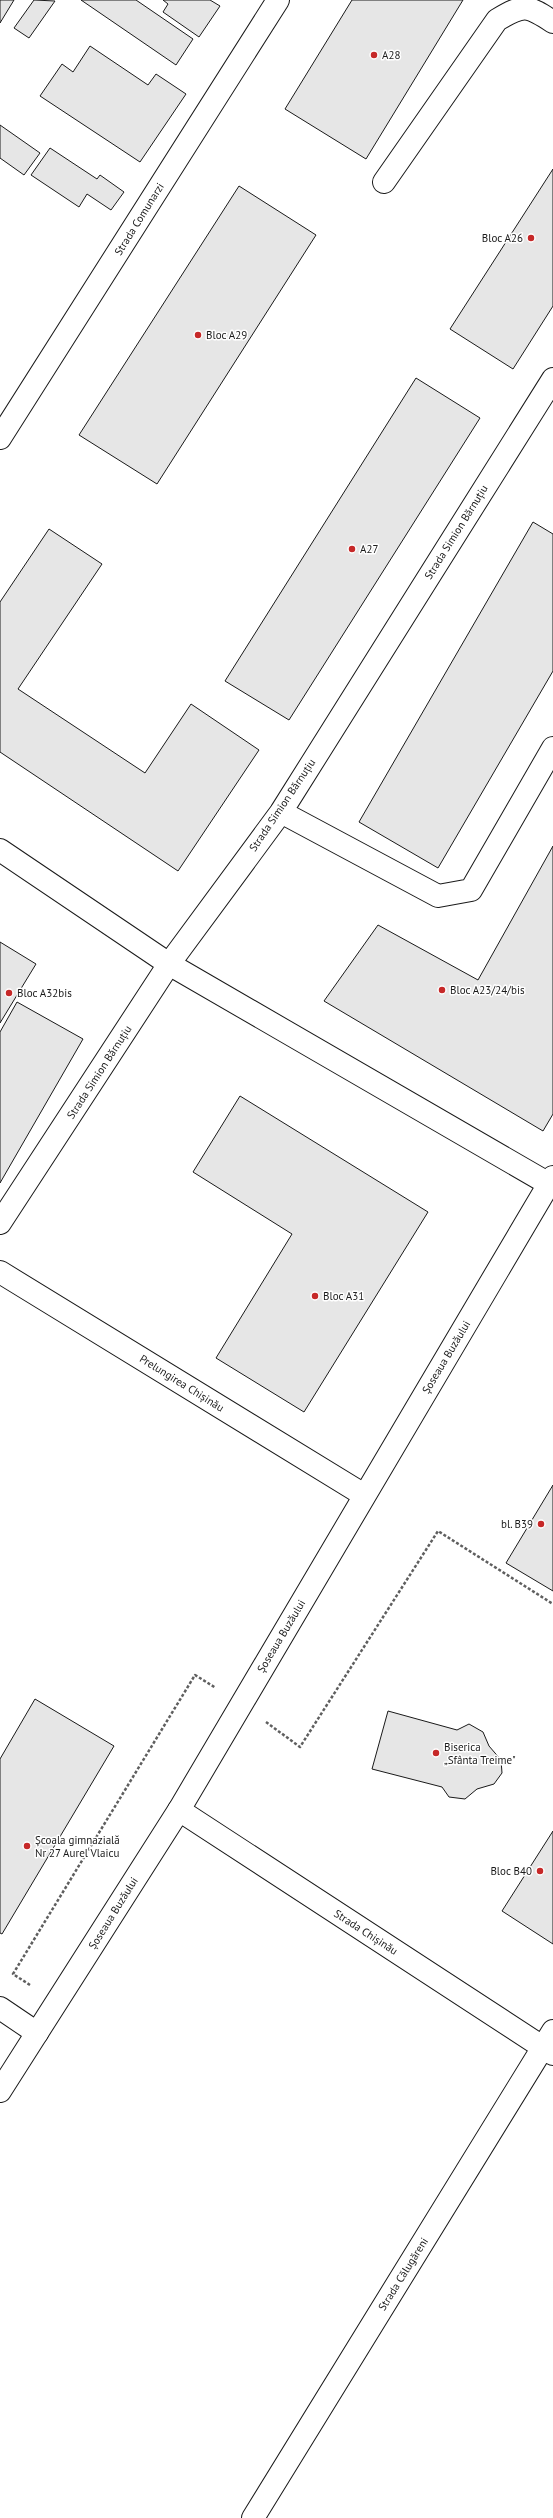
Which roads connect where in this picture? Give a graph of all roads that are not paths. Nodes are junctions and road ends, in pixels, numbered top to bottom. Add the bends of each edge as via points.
1 (278, 0) edge
2 (553, 22) edge
3 (384, 182) dead end
4 (553, 379) edge
5 (546, 403) edge
6 (6, 415) edge
7 (0, 438) edge
8 (553, 748) edge
9 (281, 812) junction
10 (0, 850) edge
11 (169, 964) junction
12 (551, 1180) edge
13 (0, 1224) edge
14 (0, 1272) edge
15 (364, 1495) junction
16 (179, 1810) junction
17 (0, 2008) edge
18 (37, 2033) junction
19 (550, 2044) edge
20 (0, 2090) edge
21 (253, 2518) edge

1 - 6 street, Strada Comunarzi
2 - 3 street via 532,8 514,10 497,20
4 - 5 street, Strada Simion Bărnuțiu
5 - 9 street, Strada Simion Bărnuțiu
6 - 7 street, Strada Comunarzi
8 - 9 street via 471,890 438,896
9 - 11 street, Strada Simion Bărnuțiu
10 - 11 street
11 - 12 street
11 - 13 street, Strada Simion Bărnuțiu
12 - 15 street, Șoseaua Buzăului
14 - 15 street, Prelungirea Chișinău
15 - 16 street, Șoseaua Buzăului
16 - 18 street, Șoseaua Buzăului
16 - 19 street, Strada Chișinău
17 - 18 street
18 - 20 street, Șoseaua Buzăului
19 - 21 street, Strada Călugăreni

